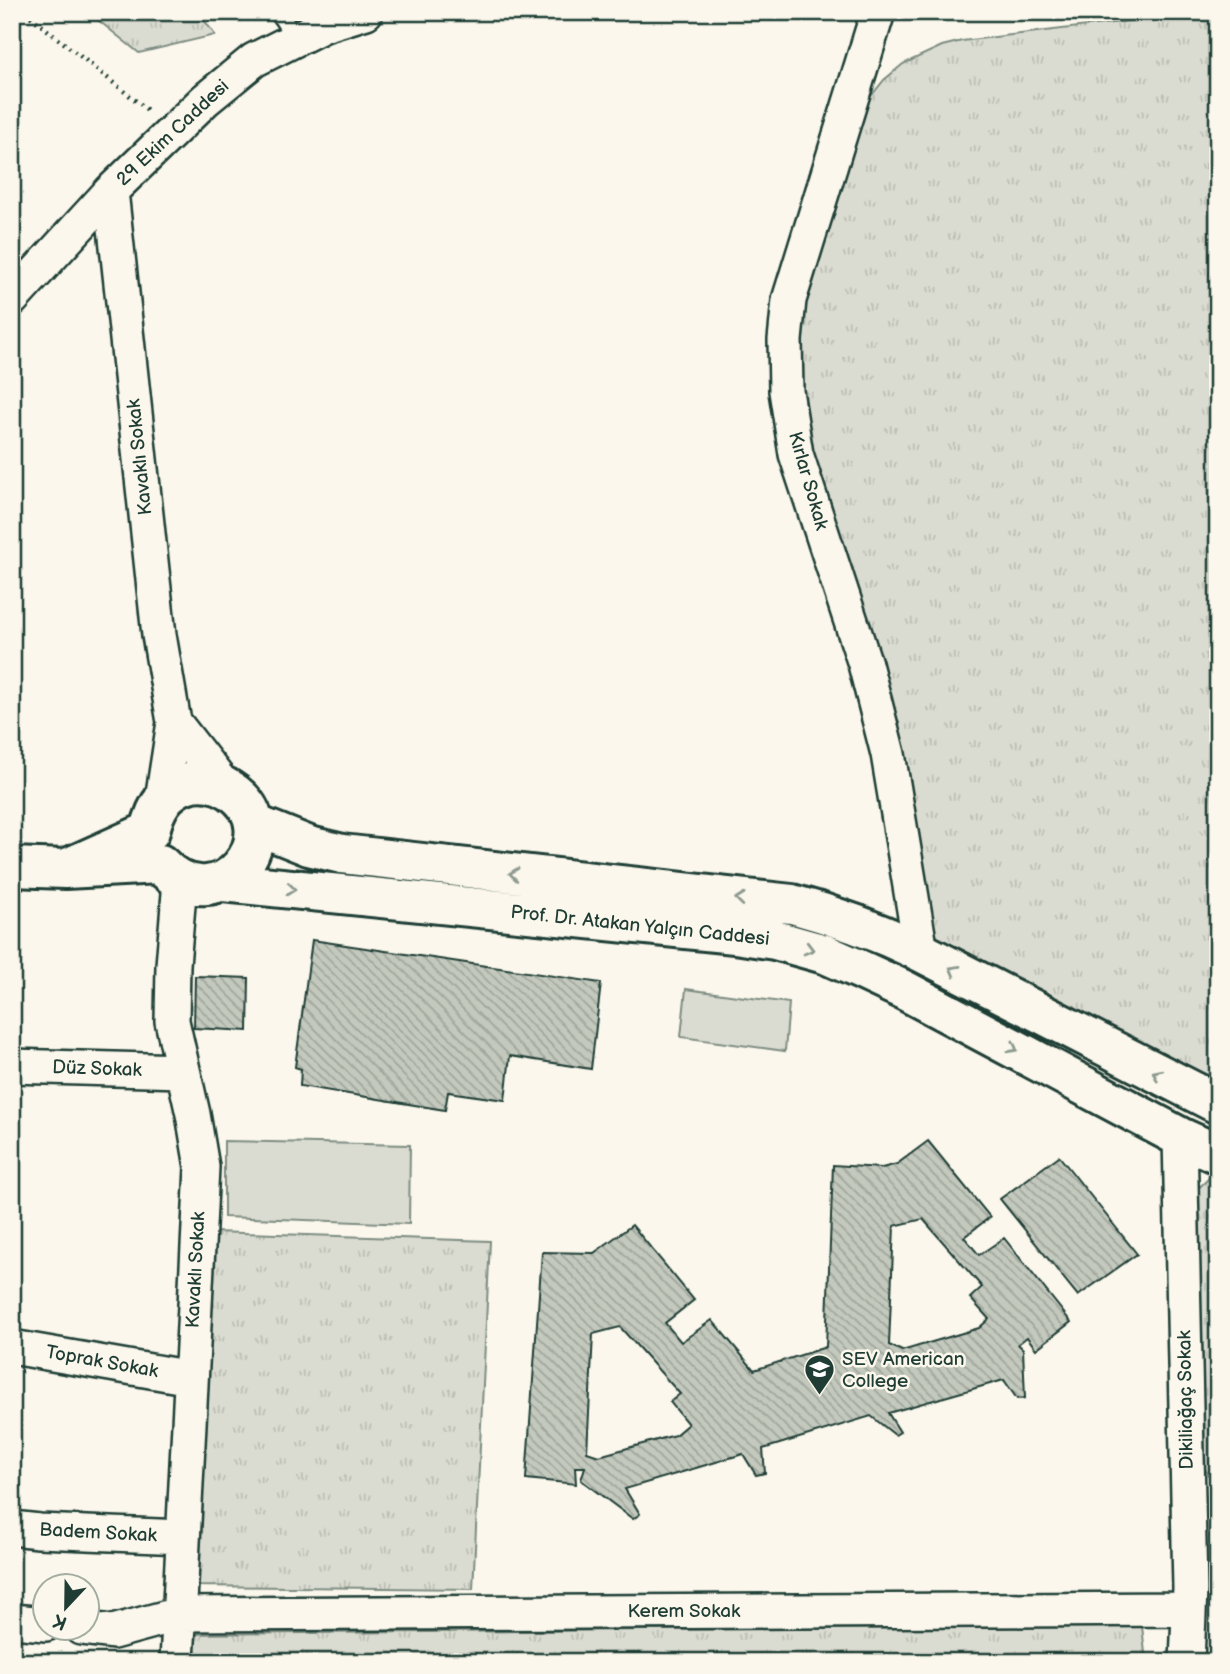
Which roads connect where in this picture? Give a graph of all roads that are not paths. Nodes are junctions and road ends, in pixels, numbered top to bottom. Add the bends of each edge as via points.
1 (366, 12) edge
2 (878, 12) edge
3 (287, 26) edge
4 (111, 191) junction
5 (12, 299) edge
6 (174, 722) junction
7 (223, 786) junction
8 (254, 824) junction
9 (163, 844) junction
10 (12, 867) edge
11 (223, 882) junction
12 (921, 952) junction
13 (12, 1066) edge
14 (182, 1071) junction
15 (1218, 1104) edge
16 (1180, 1138) junction
17 (1218, 1154) edge
18 (12, 1347) edge
19 (191, 1378) junction
20 (12, 1528) edge
21 (183, 1537) junction
22 (1189, 1609) junction
23 (179, 1614) junction
24 (12, 1621) edge
25 (32, 1623) edge
26 (102, 1631) edge
27 (177, 1662) edge
28 (1187, 1662) edge

1 - 3 street, 29 Ekim Caddesi via 324,24
2 - 12 street, Kırlar Sokak via 789,300 786,391 796,454 866,664 888,754
3 - 4 street, 29 Ekim Caddesi
4 - 5 street, 29 Ekim Caddesi
4 - 6 street, Kavaklı Sokak via 159,635
6 - 7 street
6 - 9 street, Kavaklı Sokak
7 - 8 main road via 238,795
7 - 9 main road via 190,782 175,789
8 - 11 main road via 248,858
12 -> 8 main road, Prof. Dr. Atakan Yalçın Caddesi via 866,927 792,904 342,854
9 - 10 main road via 65,869
9 - 11 main road via 194,885
9 - 14 street, Kavaklı Sokak via 173,965 172,1021
11 -> 16 main road, Prof. Dr. Atakan Yalçın Caddesi via 775,940 825,954 904,990
15 -> 12 main road, Prof. Dr. Atakan Yalçın Caddesi
13 - 14 street, Düz Sokak
14 - 19 street, Kavaklı Sokak via 202,1167
16 - 17 main road, Prof. Dr. Atakan Yalçın Caddesi
16 - 22 street, Dikiliağaç Sokak
18 - 19 street, Toprak Sokak
19 - 21 street, Kavaklı Sokak
20 - 21 street, Badem Sokak
21 - 23 street, Kavaklı Sokak
22 - 23 street, Kerem Sokak
22 - 28 street, Dikiliağaç Sokak
23 - 26 street, Kerem Sokak
23 - 27 street, Kavaklı Sokak
24 - 25 street

